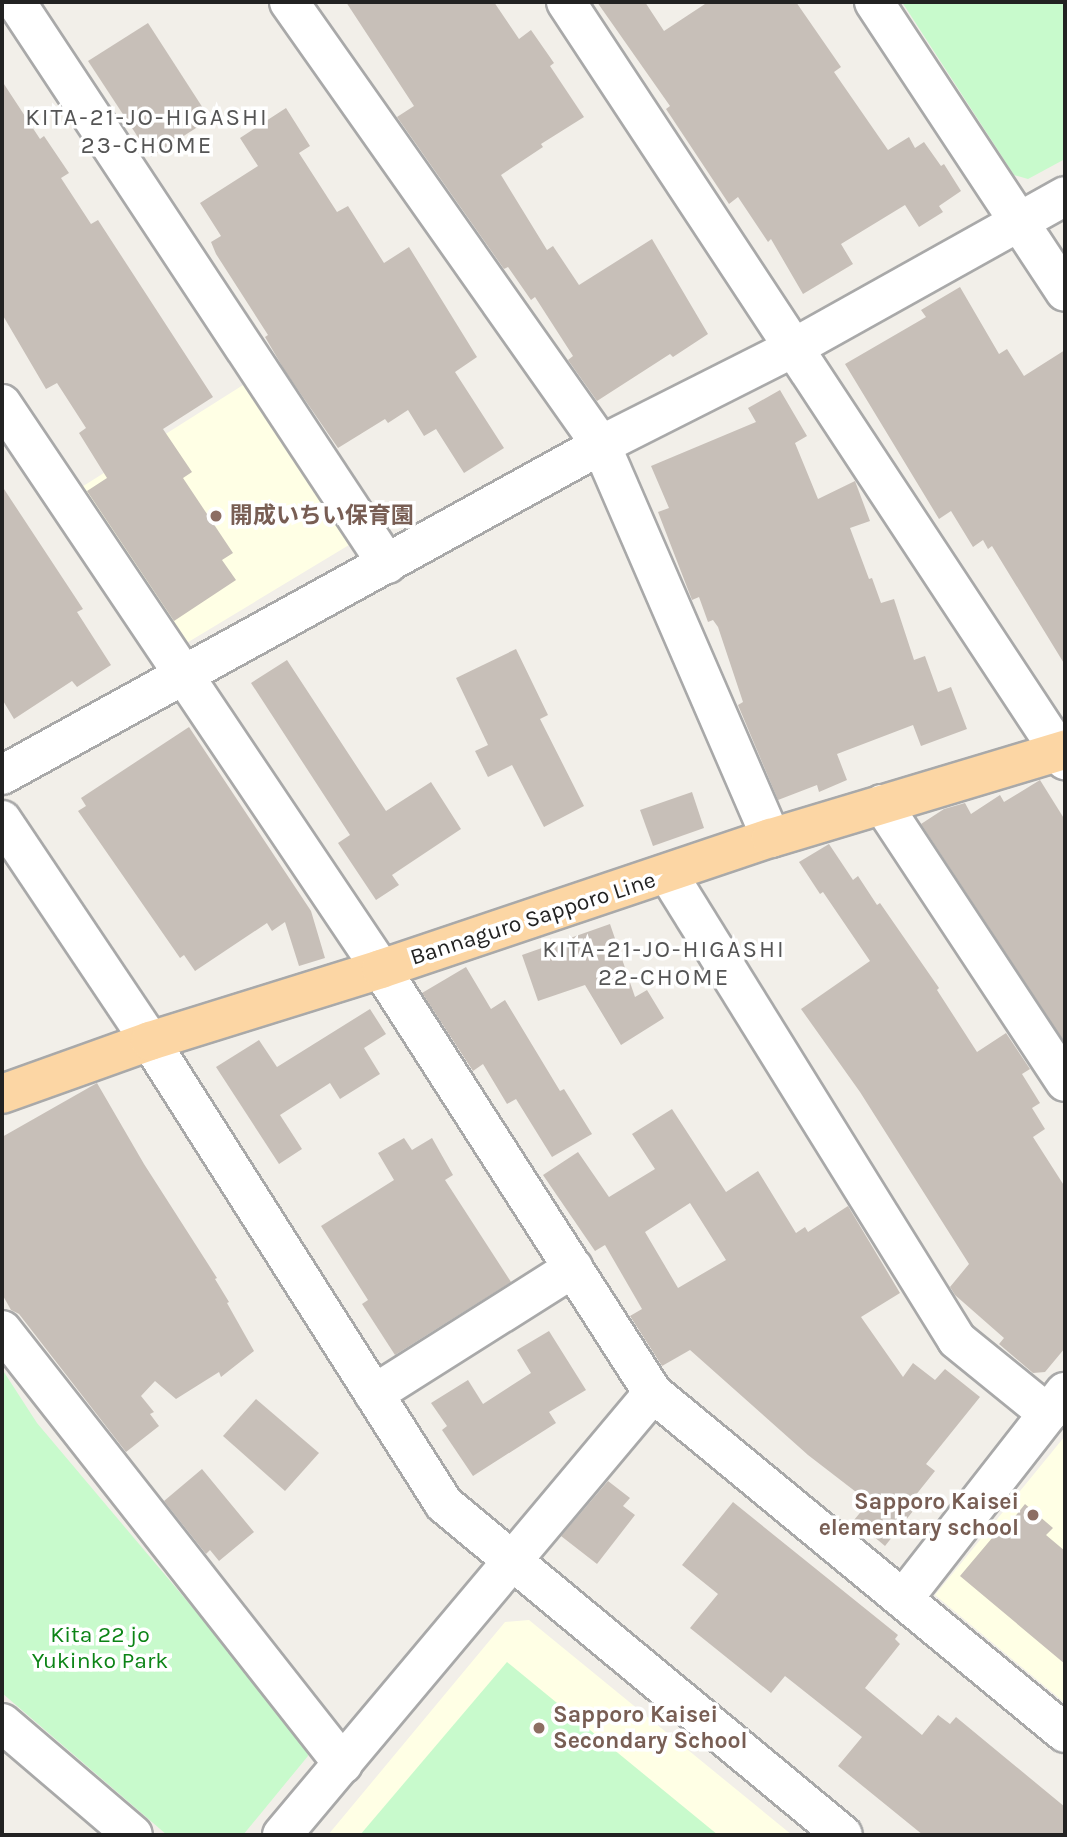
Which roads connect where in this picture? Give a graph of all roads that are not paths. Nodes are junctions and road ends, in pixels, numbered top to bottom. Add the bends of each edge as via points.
1 (289, 2) edge
2 (566, 2) edge
3 (874, 2) edge
4 (15, 7) edge
5 (1065, 196) edge
6 (1019, 223) junction
7 (1065, 292) edge
8 (795, 347) junction
9 (2, 404) edge
10 (601, 445) junction
11 (387, 564) junction
12 (186, 676) junction
13 (1063, 754) edge
14 (2, 775) edge
15 (882, 804) junction
16 (2, 820) edge
17 (771, 838) junction
18 (667, 874) junction
19 (381, 969) junction
20 (150, 1041) junction
21 (1065, 1082) edge
22 (2, 1094) edge
23 (573, 1268) junction
24 (2, 1330) edge
25 (653, 1393) junction
26 (374, 1394) junction
27 (1057, 1403) edge
28 (511, 1562) junction
29 (903, 1599) junction
30 (2, 1723) edge
31 (1065, 1733) edge
32 (342, 1764) junction
33 (133, 1835) edge
34 (282, 1835) edge
35 (843, 1835) edge

1 - 10 street
2 - 8 street
3 - 6 street
4 - 11 street
5 - 6 street
6 - 7 street
6 - 8 street
8 - 10 street
8 - 13 street
9 - 12 street
10 - 11 street
10 - 17 street
11 - 12 street
12 - 14 street
12 - 19 street
13 - 15 main road, Bannaguro Sapporo Line
15 - 17 main road, Bannaguro Sapporo Line
15 - 21 street
16 - 20 street
17 - 18 main road, Bannaguro Sapporo Line
18 - 19 main road, Bannaguro Sapporo Line
18 - 27 street via 957,1340
19 - 20 main road, Bannaguro Sapporo Line
19 - 23 street
20 - 22 main road, Bannaguro Sapporo Line
20 - 26 street
23 - 25 street
23 - 26 street
24 - 32 street
25 - 28 street
25 - 29 street
26 - 28 street via 444,1504
27 - 29 street
28 - 32 street
28 - 35 street
29 - 31 street
30 - 33 street
32 - 34 street

